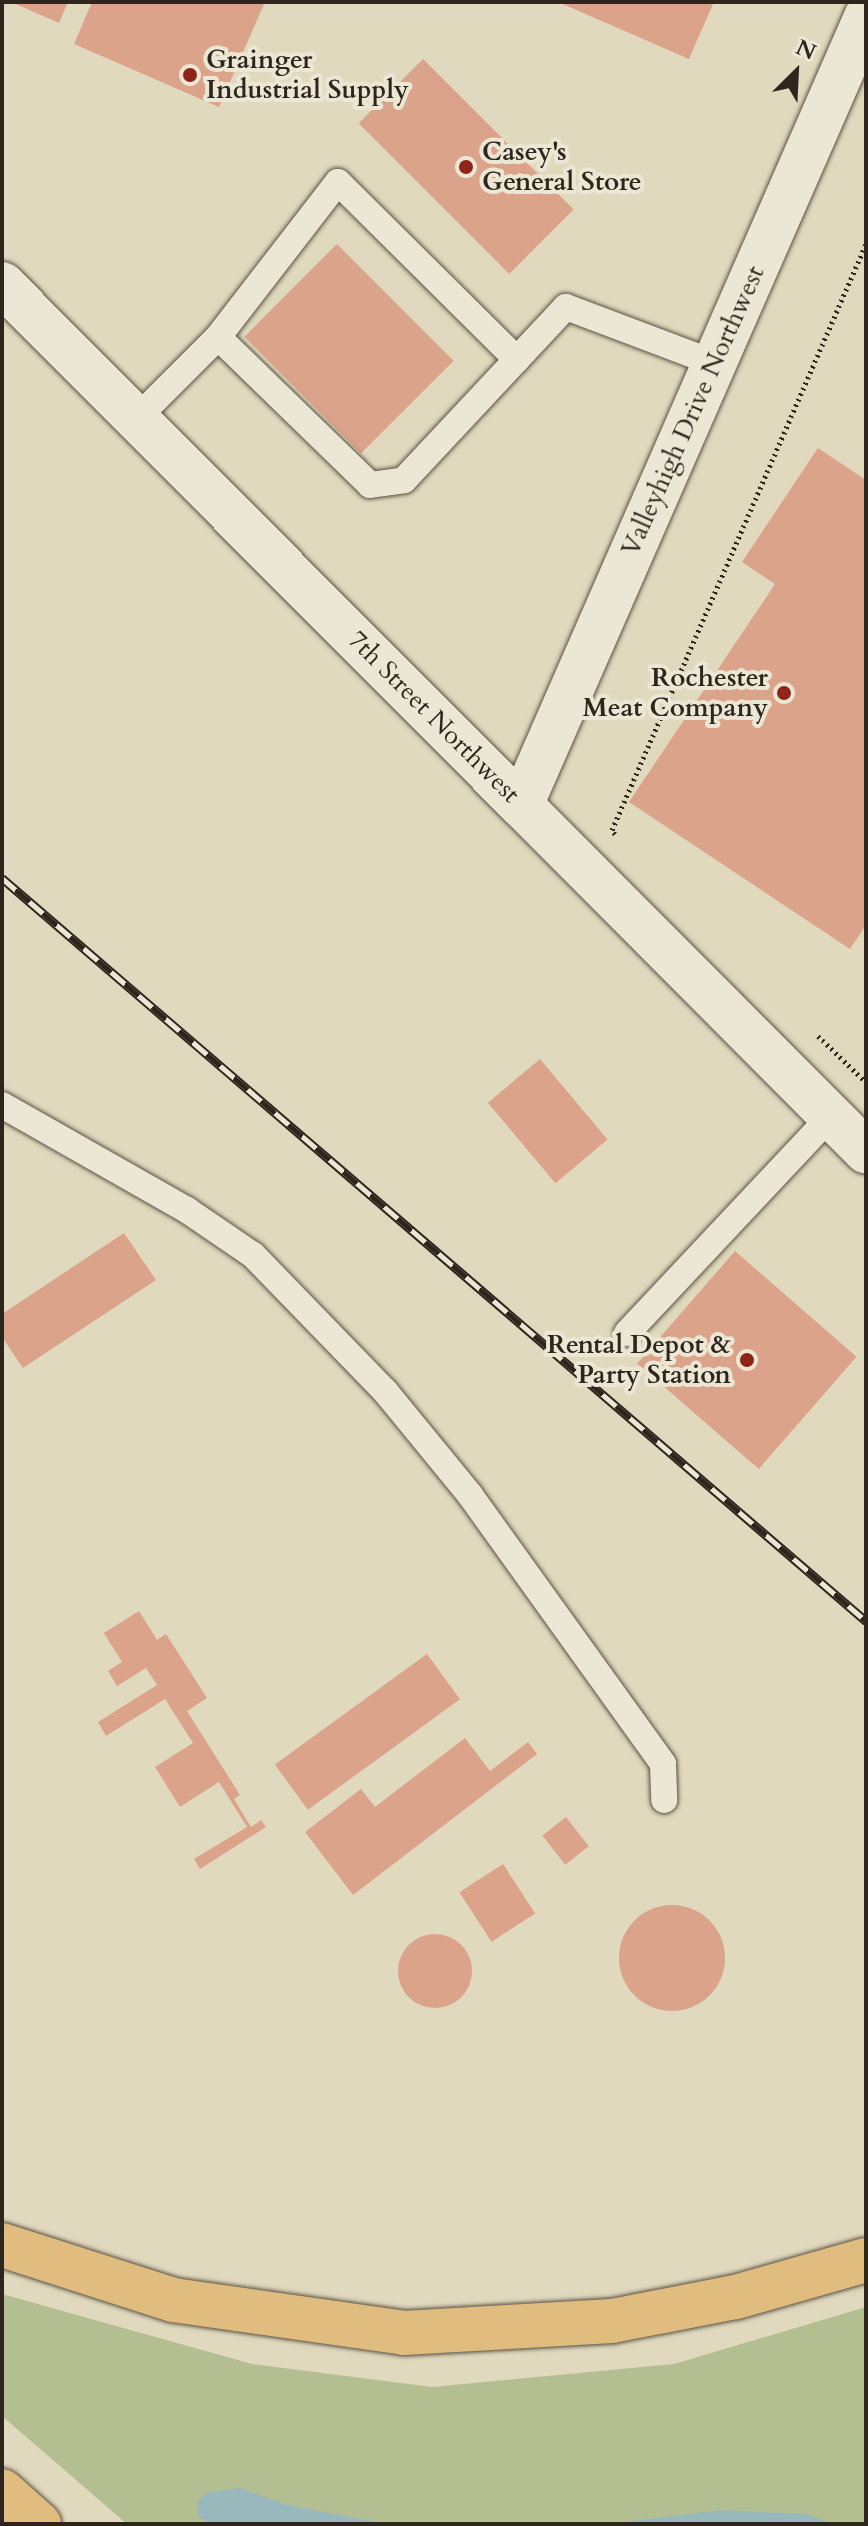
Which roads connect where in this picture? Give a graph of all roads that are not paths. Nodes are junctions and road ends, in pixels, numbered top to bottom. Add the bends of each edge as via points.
1 (866, 17) edge
2 (2, 284) edge
3 (218, 337) junction
4 (517, 360) junction
5 (714, 363) junction
6 (136, 419) junction
7 (521, 805) junction
8 (2, 1105) edge
9 (831, 1116) junction
10 (866, 1151) edge
11 (627, 1333) dead end
12 (664, 1800) dead end
13 (2, 2245) edge
14 (866, 2260) edge
15 (2, 2491) edge
16 (39, 2524) edge

1 - 5 main road, Valleyhigh Drive Northwest
2 - 6 main road, 7th Street Northwest
3 - 4 lane via 370,485 404,480
3 - 4 lane via 338,182
3 - 6 lane
4 - 5 lane via 566,307
5 - 7 main road, Valleyhigh Drive Northwest
6 - 7 main road, 7th Street Northwest
7 - 9 main road, 7th Street Northwest
8 - 12 lane via 187,1210 253,1255 374,1380 470,1495 663,1764
9 - 10 main road, 7th Street Northwest
9 - 11 lane
13 - 14 highway via 173,2300 404,2333 612,2321 736,2297
15 - 16 highway

